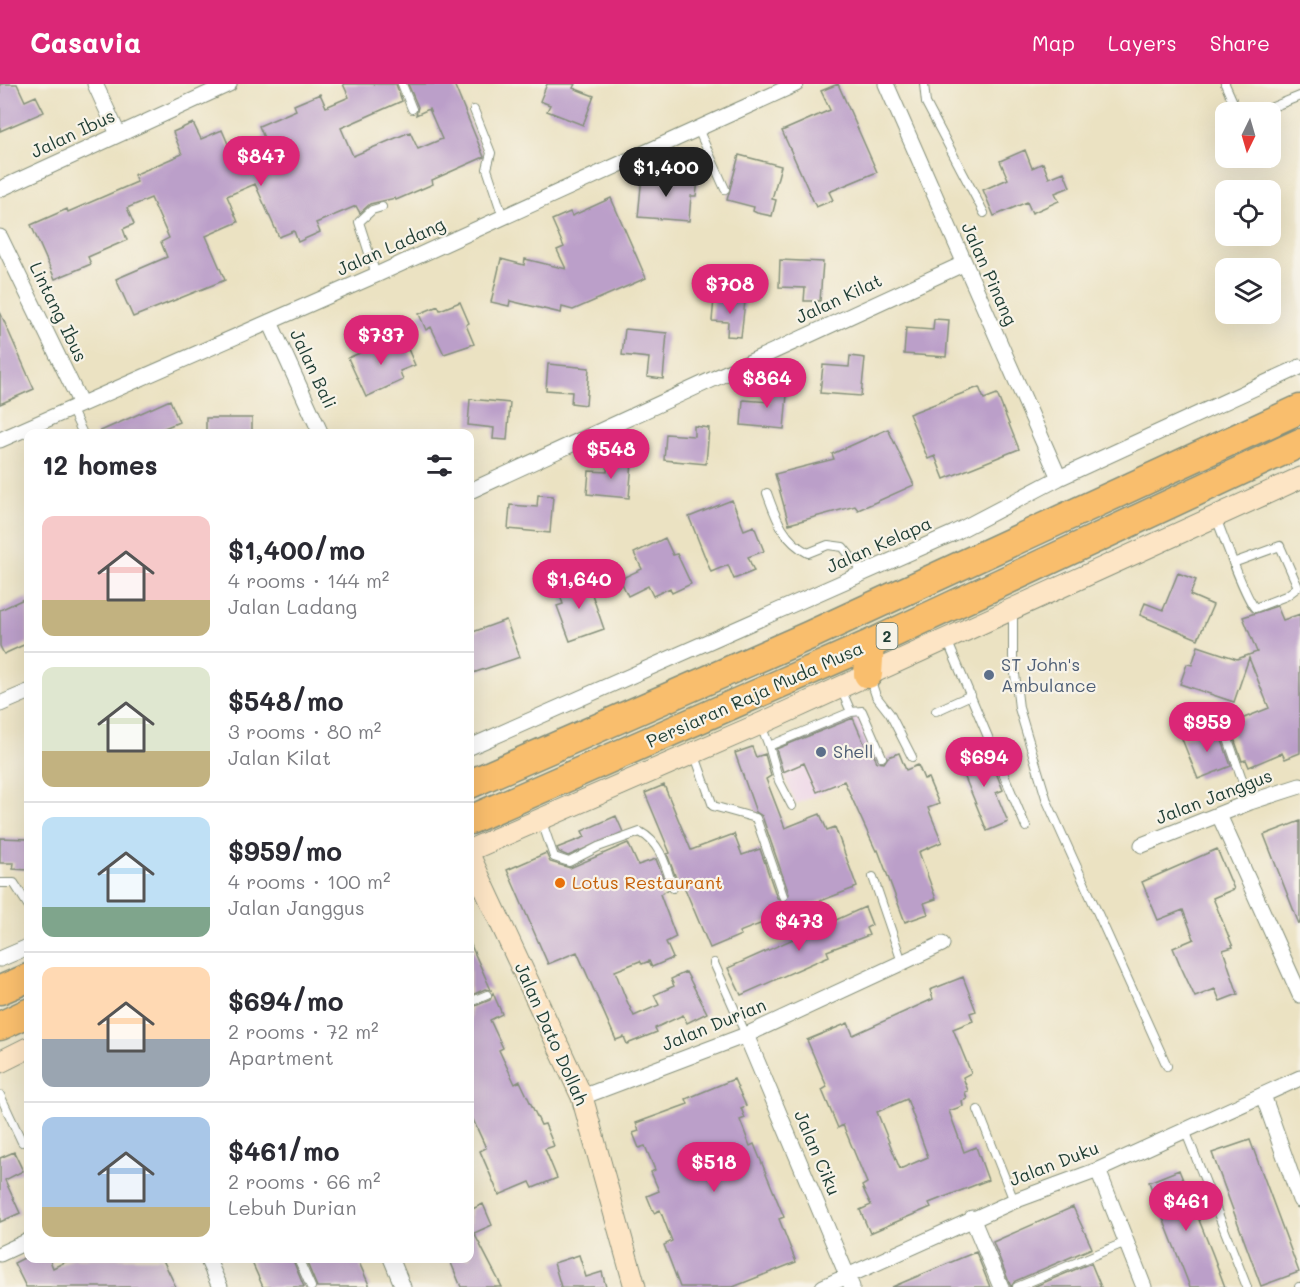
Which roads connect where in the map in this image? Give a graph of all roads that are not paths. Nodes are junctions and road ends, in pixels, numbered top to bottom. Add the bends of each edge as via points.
1 (95, 84) edge
2 (229, 84) edge
3 (402, 84) edge
4 (796, 84) edge
5 (886, 84) edge
6 (924, 84) edge
7 (1225, 84) edge
8 (1300, 96) edge
9 (1234, 102) edge
10 (1281, 103) edge
11 (412, 109) dead end
12 (474, 110) dead end
13 (698, 129) junction
14 (118, 134) junction
15 (1, 187) edge
16 (725, 189) dead end
17 (382, 207) dead end
18 (984, 213) dead end
19 (503, 217) junction
20 (0, 237) edge
21 (963, 264) junction
22 (376, 275) junction
23 (270, 322) junction
24 (1300, 367) edge
25 (76, 406) junction
26 (1300, 409) edge
27 (24, 429) edge
28 (25, 429) edge
29 (82, 429) edge
30 (319, 429) edge
31 (0, 440) edge
32 (1300, 442) edge
33 (1059, 478) junction
34 (1299, 482) edge
35 (474, 488) edge
36 (767, 493) dead end
37 (1215, 517) junction
38 (1233, 563) junction
39 (864, 573) junction
40 (1013, 609) junction
41 (947, 639) junction
42 (870, 644) junction
43 (868, 674) junction
44 (841, 687) junction
45 (24, 694) edge
46 (971, 695) junction
47 (0, 704) edge
48 (936, 711) dead end
49 (850, 712) junction
50 (1220, 716) dead end
51 (760, 724) junction
52 (474, 745) edge
53 (768, 746) junction
54 (694, 751) junction
55 (882, 757) dead end
56 (912, 757) dead end
57 (474, 782) edge
58 (1300, 786) edge
59 (1250, 802) junction
60 (792, 806) dead end
61 (1219, 815) junction
62 (474, 818) edge
63 (541, 818) junction
64 (1026, 827) dead end
65 (1142, 845) dead end
66 (474, 848) edge
67 (474, 866) edge
68 (873, 877) dead end
69 (0, 883) edge
70 (673, 888) dead end
71 (783, 896) dead end
72 (24, 898) edge
73 (942, 944) dead end
74 (24, 948) edge
75 (0, 959) edge
76 (902, 962) junction
77 (714, 963) dead end
78 (24, 980) edge
79 (0, 990) edge
80 (487, 995) dead end
81 (1300, 995) edge
82 (474, 1000) edge
83 (24, 1015) edge
84 (0, 1026) edge
85 (746, 1035) junction
86 (24, 1050) edge
87 (0, 1062) edge
88 (1167, 1066) dead end
89 (1300, 1078) edge
90 (0, 1095) edge
91 (1263, 1095) junction
92 (582, 1097) junction
93 (978, 1110) dead end
94 (1185, 1130) junction
95 (22, 1142) dead end
96 (1098, 1170) junction
97 (1014, 1200) junction
98 (1300, 1200) edge
99 (972, 1218) junction
100 (1126, 1242) junction
101 (24, 1243) edge
102 (0, 1254) edge
103 (209, 1263) edge
104 (300, 1263) edge
105 (393, 1263) edge
106 (850, 1282) edge
107 (220, 1287) edge
108 (311, 1287) edge
109 (403, 1287) edge
110 (635, 1287) edge
111 (823, 1287) edge
112 (1001, 1287) edge
113 (1017, 1287) edge
114 (1144, 1287) edge
115 (1246, 1287) edge

1 - 14 street
2 - 14 street, Jalan Ibus
3 - 11 lane
4 - 13 street, Jalan Ladang
5 - 21 street, Jalan Pinang
6 - 18 lane via 926,103
7 - 9 lane
8 - 10 lane
12 - 19 lane via 491,153 487,169
13 - 16 lane
13 - 19 street, Jalan Ladang
14 - 15 street, Jalan Ibus
17 - 22 lane via 359,222
19 - 22 street, Jalan Ladang
20 - 25 street, Lintang Ibus
21 - 33 street, Jalan Pinang
21 - 35 street, Jalan Kilat
22 - 23 street, Jalan Ladang
23 - 25 street, Jalan Ladang
23 - 30 street, Jalan Bali
24 - 33 street, Jalan Kelapa
25 - 28 street, Jalan Ladang
25 - 29 lane
26 - 57 highway, Persiaran Raja Muda Musa / 2 via 808,636
27 - 31 street, Jalan Ladang
32 - 42 highway, Persiaran Raja Muda Musa / 2
33 - 39 street, Jalan Kelapa via 954,533
34 - 37 street
36 - 39 lane via 779,525 793,545 808,553 828,545 843,547
37 - 38 lane
37 - 40 street
38 - 38 lane via 1255,608 1298,587 1280,546
39 - 52 street, Jalan Kelapa
40 - 41 street
40 - 88 lane via 1019,708 1047,801
41 - 43 street
41 - 46 lane
42 - 43 highway
42 - 62 highway, Persiaran Raja Muda Musa / 2
43 - 44 street
43 - 56 lane via 876,696
44 - 49 lane
44 - 51 street
45 - 47 street
46 - 48 lane
46 - 64 lane
49 - 53 lane
49 - 55 lane via 862,711
50 - 59 lane
51 - 53 lane
51 - 54 street
53 - 60 lane
54 - 63 street
54 - 71 lane via 713,806 756,818
58 - 59 street, Jalan Janggus
59 - 61 street, Jalan Janggus
61 - 65 street, Jalan Janggus
61 - 81 street
63 - 66 street
63 - 70 lane via 554,856 561,861 569,862 598,846 640,832 651,838 663,857
67 - 92 street, Jalan Dato Dollah
68 - 76 lane
69 - 72 lane via 14,883
73 - 76 street, Jalan Durian
74 - 75 street
76 - 85 street, Jalan Durian
77 - 85 lane
78 - 79 highway
80 - 82 lane
83 - 84 highway
85 - 92 street, Jalan Durian
85 - 106 street, Jalan Ciku
86 - 87 street
89 - 91 street, Jalan Duku
90 - 95 lane
91 - 94 street, Jalan Duku
91 - 98 street
92 - 110 street, Jalan Dato Dollah
93 - 97 lane
94 - 96 street, Jalan Duku
94 - 115 lane
96 - 97 street, Jalan Duku
96 - 100 street
97 - 99 street, Jalan Duku
99 - 106 street, Jalan Duku
99 - 112 street
100 - 113 lane
100 - 114 street
101 - 102 street
103 - 107 street
104 - 108 lane
105 - 109 street
106 - 111 street, Jalan Duku

